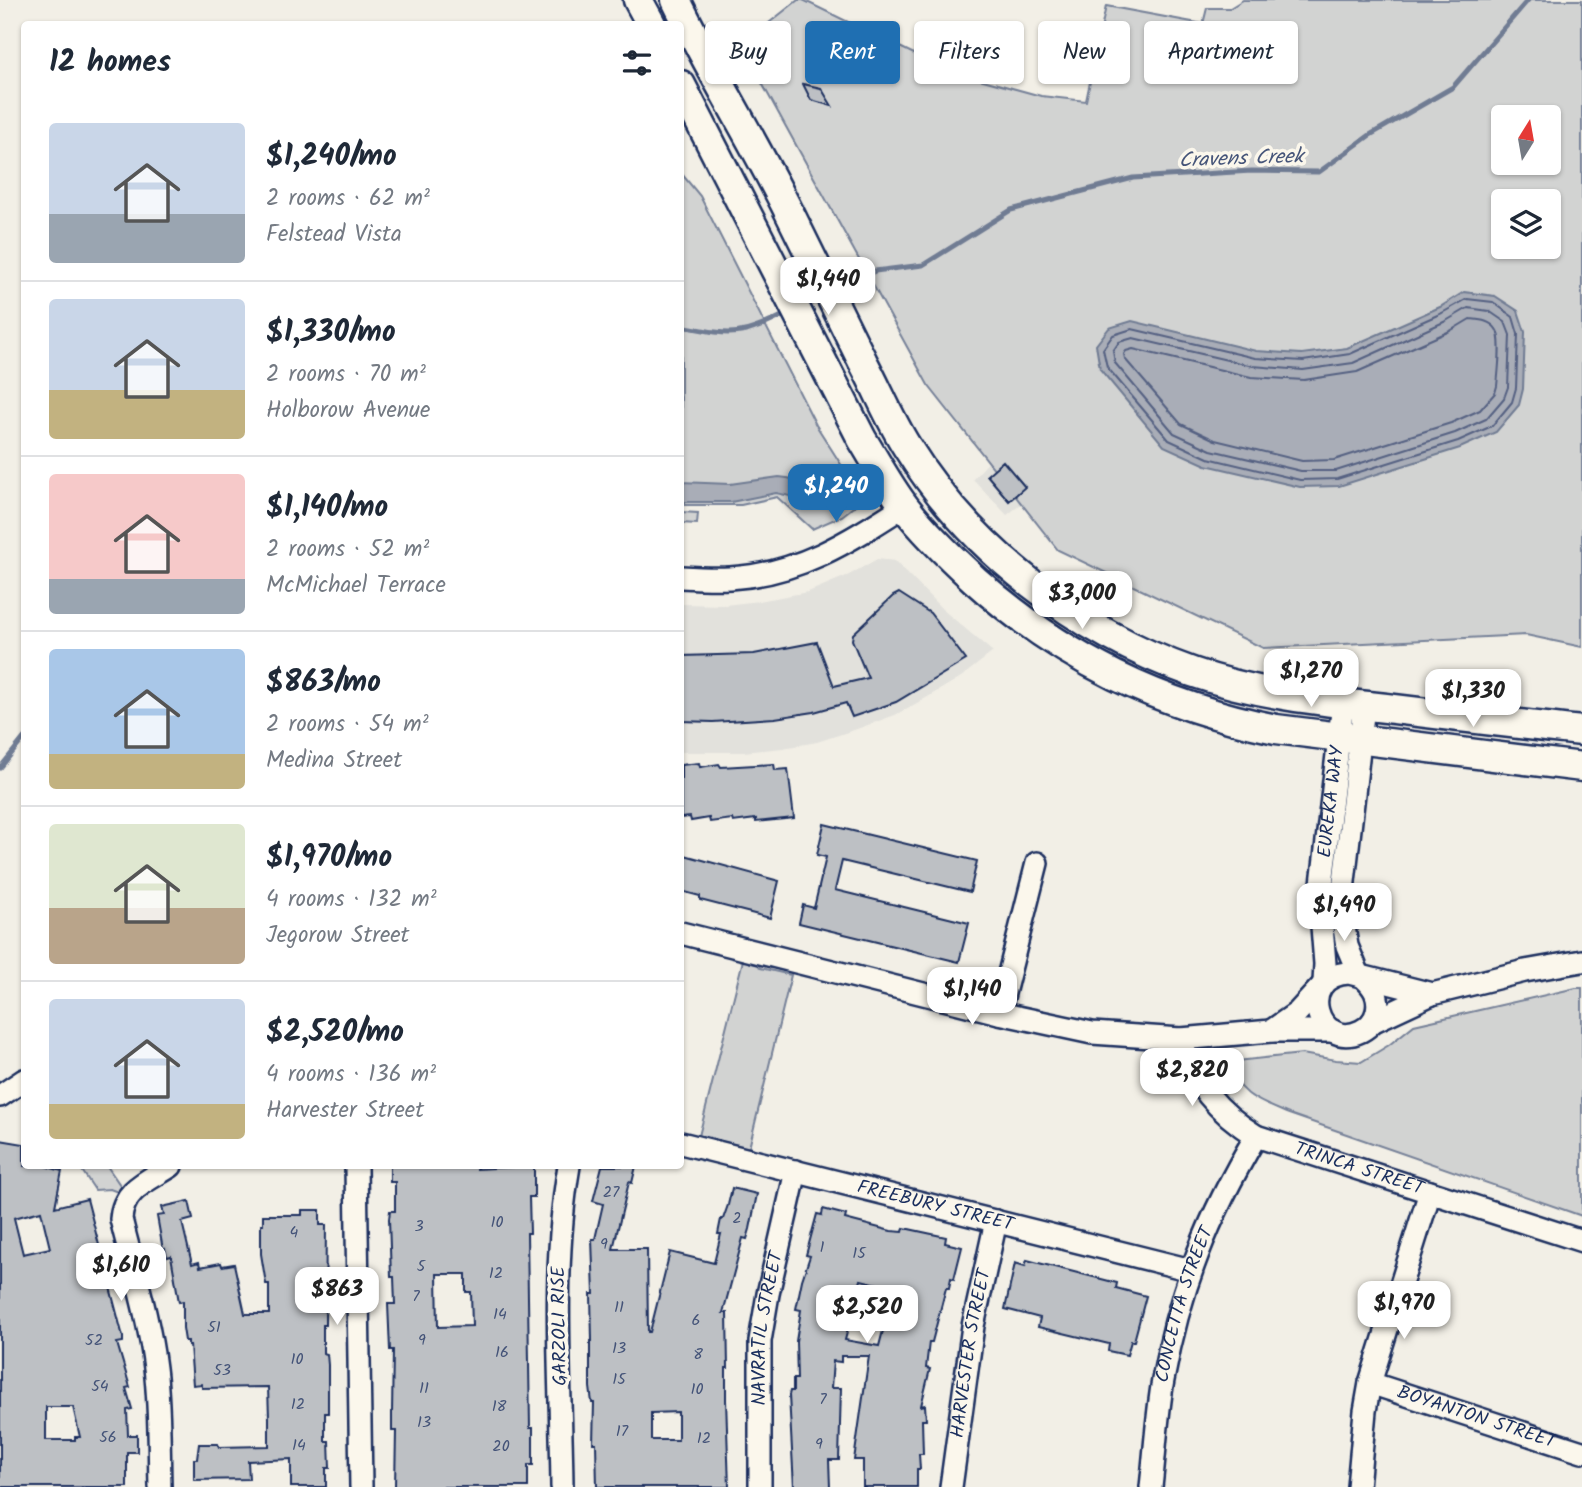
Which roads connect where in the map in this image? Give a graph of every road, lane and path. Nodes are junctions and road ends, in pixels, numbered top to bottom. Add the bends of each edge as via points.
1 (638, 0) edge
2 (676, 0) edge
3 (649, 21) edge
4 (684, 91) edge
5 (934, 486) junction
6 (904, 506) junction
7 (684, 577) edge
8 (1354, 704) junction
9 (1582, 731) edge
10 (1350, 738) junction
11 (1582, 767) edge
12 (1037, 863) dead end
13 (684, 934) edge
14 (1582, 961) edge
15 (1361, 976) junction
16 (1322, 986) junction
17 (1432, 993) junction
18 (999, 1013) junction
19 (1372, 1022) junction
20 (1271, 1031) junction
21 (1333, 1031) junction
22 (1181, 1039) junction
23 (21, 1082) edge
24 (0, 1096) edge
25 (1256, 1136) junction
26 (684, 1144) edge
27 (167, 1169) edge
28 (356, 1169) edge
29 (568, 1169) edge
30 (796, 1171) junction
31 (1430, 1192) junction
32 (996, 1222) junction
33 (1582, 1241) edge
34 (1191, 1270) junction
35 (1370, 1383) junction
36 (1582, 1452) edge
37 (160, 1487) edge
38 (361, 1487) edge
39 (562, 1487) edge
40 (760, 1487) edge
41 (951, 1487) edge
42 (1151, 1487) edge
43 (1358, 1487) edge

1 - 3 main road
2 - 5 main road via 786,205 894,424
4 - 6 main road via 862,439
5 - 6 main road
5 - 8 main road via 967,524 1040,590 1136,649 1241,687
6 - 7 street via 832,551 791,568 729,579
6 - 10 main road via 997,599 1065,649 1129,684 1238,721
8 - 9 main road
8 - 10 street, EUREKA WAY
10 - 11 main road
10 - 15 street, EUREKA WAY via 1341,908 1347,946
10 - 16 street, EUREKA WAY via 1320,901 1325,964
12 - 18 street
13 - 18 street
14 - 17 street
15 - 16 street via 1340,974
15 - 17 street
15 - 19 street via 1372,985 1378,1003
16 - 20 street via 1297,1013
16 - 21 street via 1316,998 1319,1017
17 - 19 street
18 - 22 street via 1092,1033
19 - 21 street via 1350,1035
20 - 21 street
20 - 22 street
22 - 25 street, TRINCA STREET via 1212,1101
23 - 24 street
25 - 31 street, TRINCA STREET
25 - 34 street, CONCETTA STREET via 1211,1217
26 - 30 street, FREEBURY STREET
27 - 37 street via 127,1196 121,1219 155,1367
28 - 38 street
29 - 39 street, GARZOLI RISE via 558,1251
30 - 32 street, FREEBURY STREET
30 - 40 street, NAVRATIL STREET via 760,1341
31 - 33 street, TRINCA STREET
31 - 35 street
32 - 34 street, FREEBURY STREET
32 - 41 street, HARVESTER STREET via 973,1326
34 - 42 street, CONCETTA STREET via 1163,1383
35 - 36 street, BOYANTON STREET
35 - 43 street

